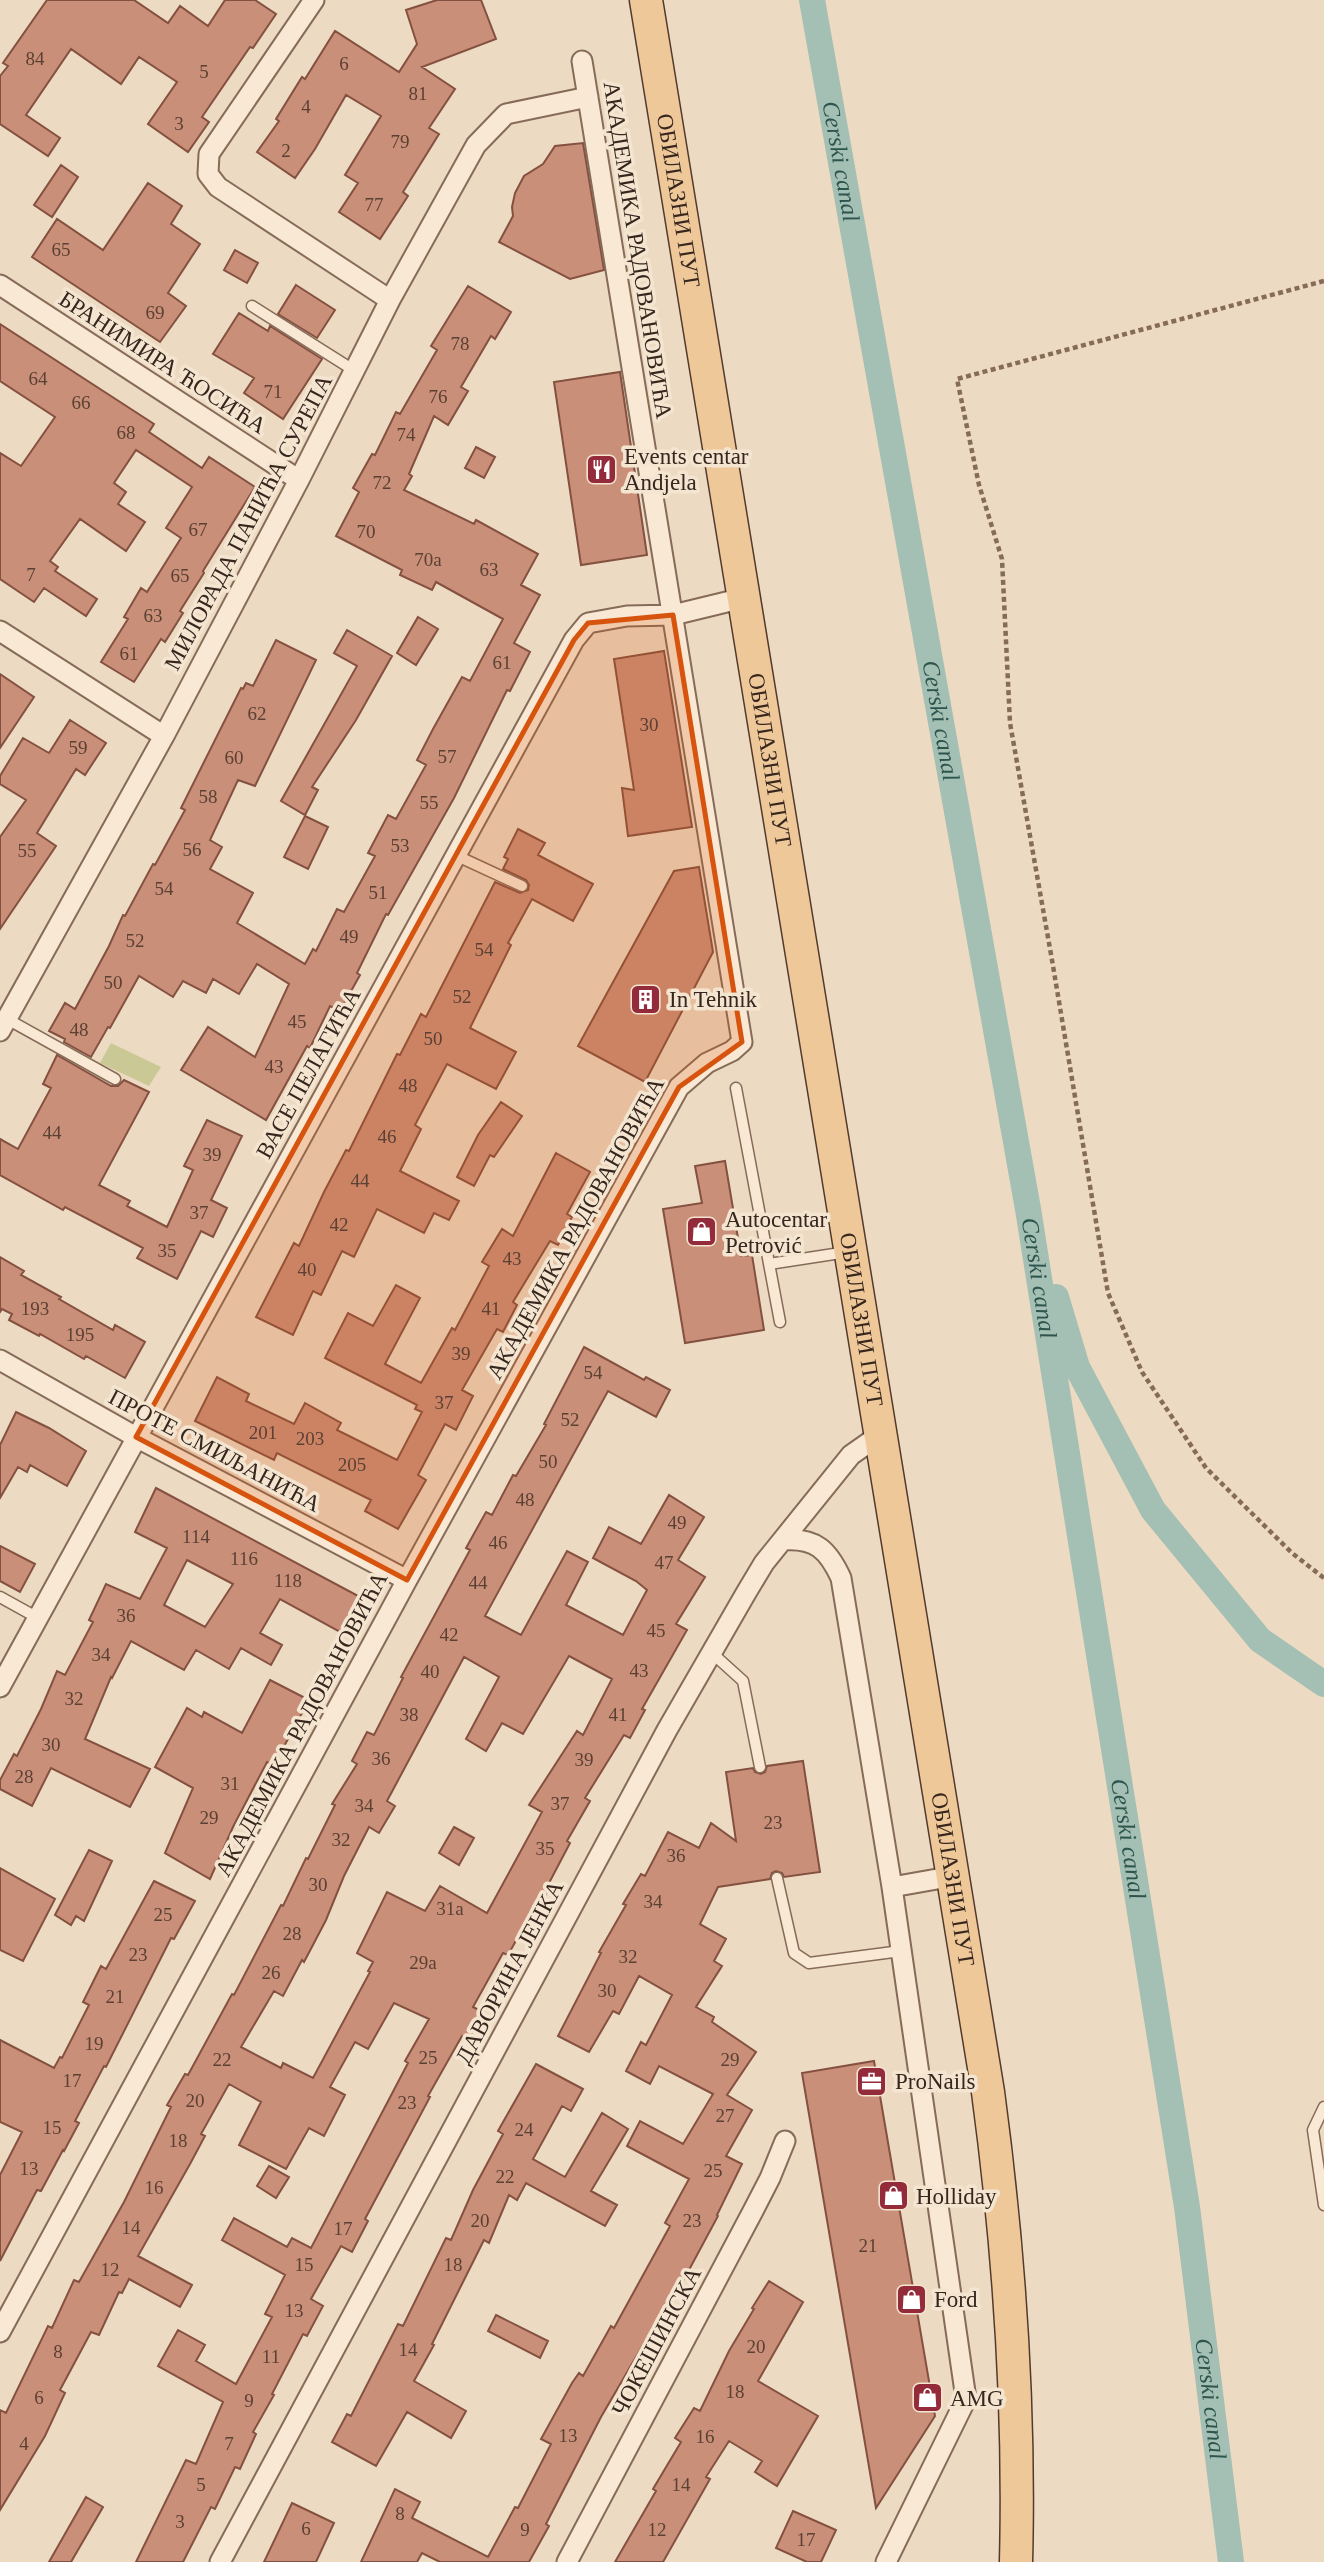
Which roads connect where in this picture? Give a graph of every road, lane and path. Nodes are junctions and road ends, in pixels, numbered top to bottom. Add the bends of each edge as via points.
1 (314, 0) edge
2 (646, 0) edge
3 (583, 61) dead end
4 (588, 97) junction
5 (1324, 281) edge
6 (0, 285) edge
7 (390, 300) junction
8 (253, 306) dead end
9 (355, 371) junction
10 (299, 480) junction
11 (743, 598) junction
12 (673, 615) junction
13 (0, 631) edge
14 (164, 736) junction
15 (456, 855) junction
16 (522, 886) dead end
17 (2, 1027) edge
18 (116, 1079) dead end
19 (736, 1088) dead end
20 (852, 1251) junction
21 (769, 1264) junction
22 (780, 1322) dead end
23 (0, 1360) edge
24 (881, 1434) junction
25 (136, 1437) junction
26 (801, 1530) junction
27 (1324, 1578) edge
28 (407, 1580) junction
29 (0, 1597) edge
30 (38, 1618) junction
31 (712, 1653) junction
32 (0, 1688) edge
33 (760, 1767) dead end
34 (954, 1876) junction
35 (777, 1878) dead end
36 (892, 1887) junction
37 (901, 1951) junction
38 (1324, 2107) edge
39 (785, 2141) dead end
40 (1324, 2205) edge
41 (0, 2332) edge
42 (220, 2562) edge
43 (567, 2562) edge
44 (886, 2562) edge
45 (1017, 2562) edge

1 - 7 street via 209,154 208,174 218,187
2 - 11 main road, ОБИЛАЗНИ ПУТ
3 - 4 street, АКАДЕМИКА РАДОВАНОВИЋА
4 - 7 street, МИЛОРАДА ПАНИЋА СУРЕПА via 506,114 476,145
4 - 12 street, АКАДЕМИКА РАДОВАНОВИЋА
5 - 27 path via 957,379 979,485 1002,559 1010,723 1108,1293 1142,1372 1206,1468 1292,1553
6 - 10 street, БРАНИМИРА ЋОСИЋА
7 - 9 street, МИЛОРАДА ПАНИЋА СУРЕПА
8 - 9 lane
9 - 10 street, МИЛОРАДА ПАНИЋА СУРЕПА
10 - 14 street, МИЛОРАДА ПАНИЋА СУРЕПА
11 - 12 street, ВАСЕ ПЕЛАГИЋА
11 - 20 main road, ОБИЛАЗНИ ПУТ
12 - 15 street, ВАСЕ ПЕЛАГИЋА via 589,623 574,639
12 - 28 street, АКАДЕМИКА РАДОВАНОВИЋА via 742,1042 707,1063 680,1087
13 - 14 street
14 - 17 street, МИЛОРАДА ПАНИЋА СУРЕПА
15 - 16 lane
15 - 25 street, ВАСЕ ПЕЛАГИЋА
17 - 18 lane
19 - 21 lane
20 - 21 lane
20 - 24 main road, ОБИЛАЗНИ ПУТ
21 - 22 lane
23 - 25 street, ПРОТЕ СМИЉАНИЋА
24 - 26 street, ДАВОРИНА ЈЕНКА via 851,1455
24 - 34 main road, ОБИЛАЗНИ ПУТ
25 - 28 street, ПРОТЕ СМИЉАНИЋА
25 - 30 street, ВАСЕ ПЕЛАГИЋА
26 - 31 street, ДАВОРИНА ЈЕНКА via 784,1540 764,1563
26 - 36 street via 834,1563 841,1578
28 - 41 street, АКАДЕМИКА РАДОВАНОВИЋА
29 - 30 lane
30 - 32 street, ВАСЕ ПЕЛАГИЋА
31 - 33 lane via 743,1681
31 - 42 street, ДАВОРИНА ЈЕНКА
34 - 36 street
34 - 45 main road, ОБИЛАЗНИ ПУТ via 1006,2251 1018,2426
35 - 37 lane via 794,1953 808,1964
36 - 37 street
37 - 44 street via 966,2399
38 - 40 lane via 1313,2130
39 - 43 street, ЧОКЕШИНСКА via 753,2211

